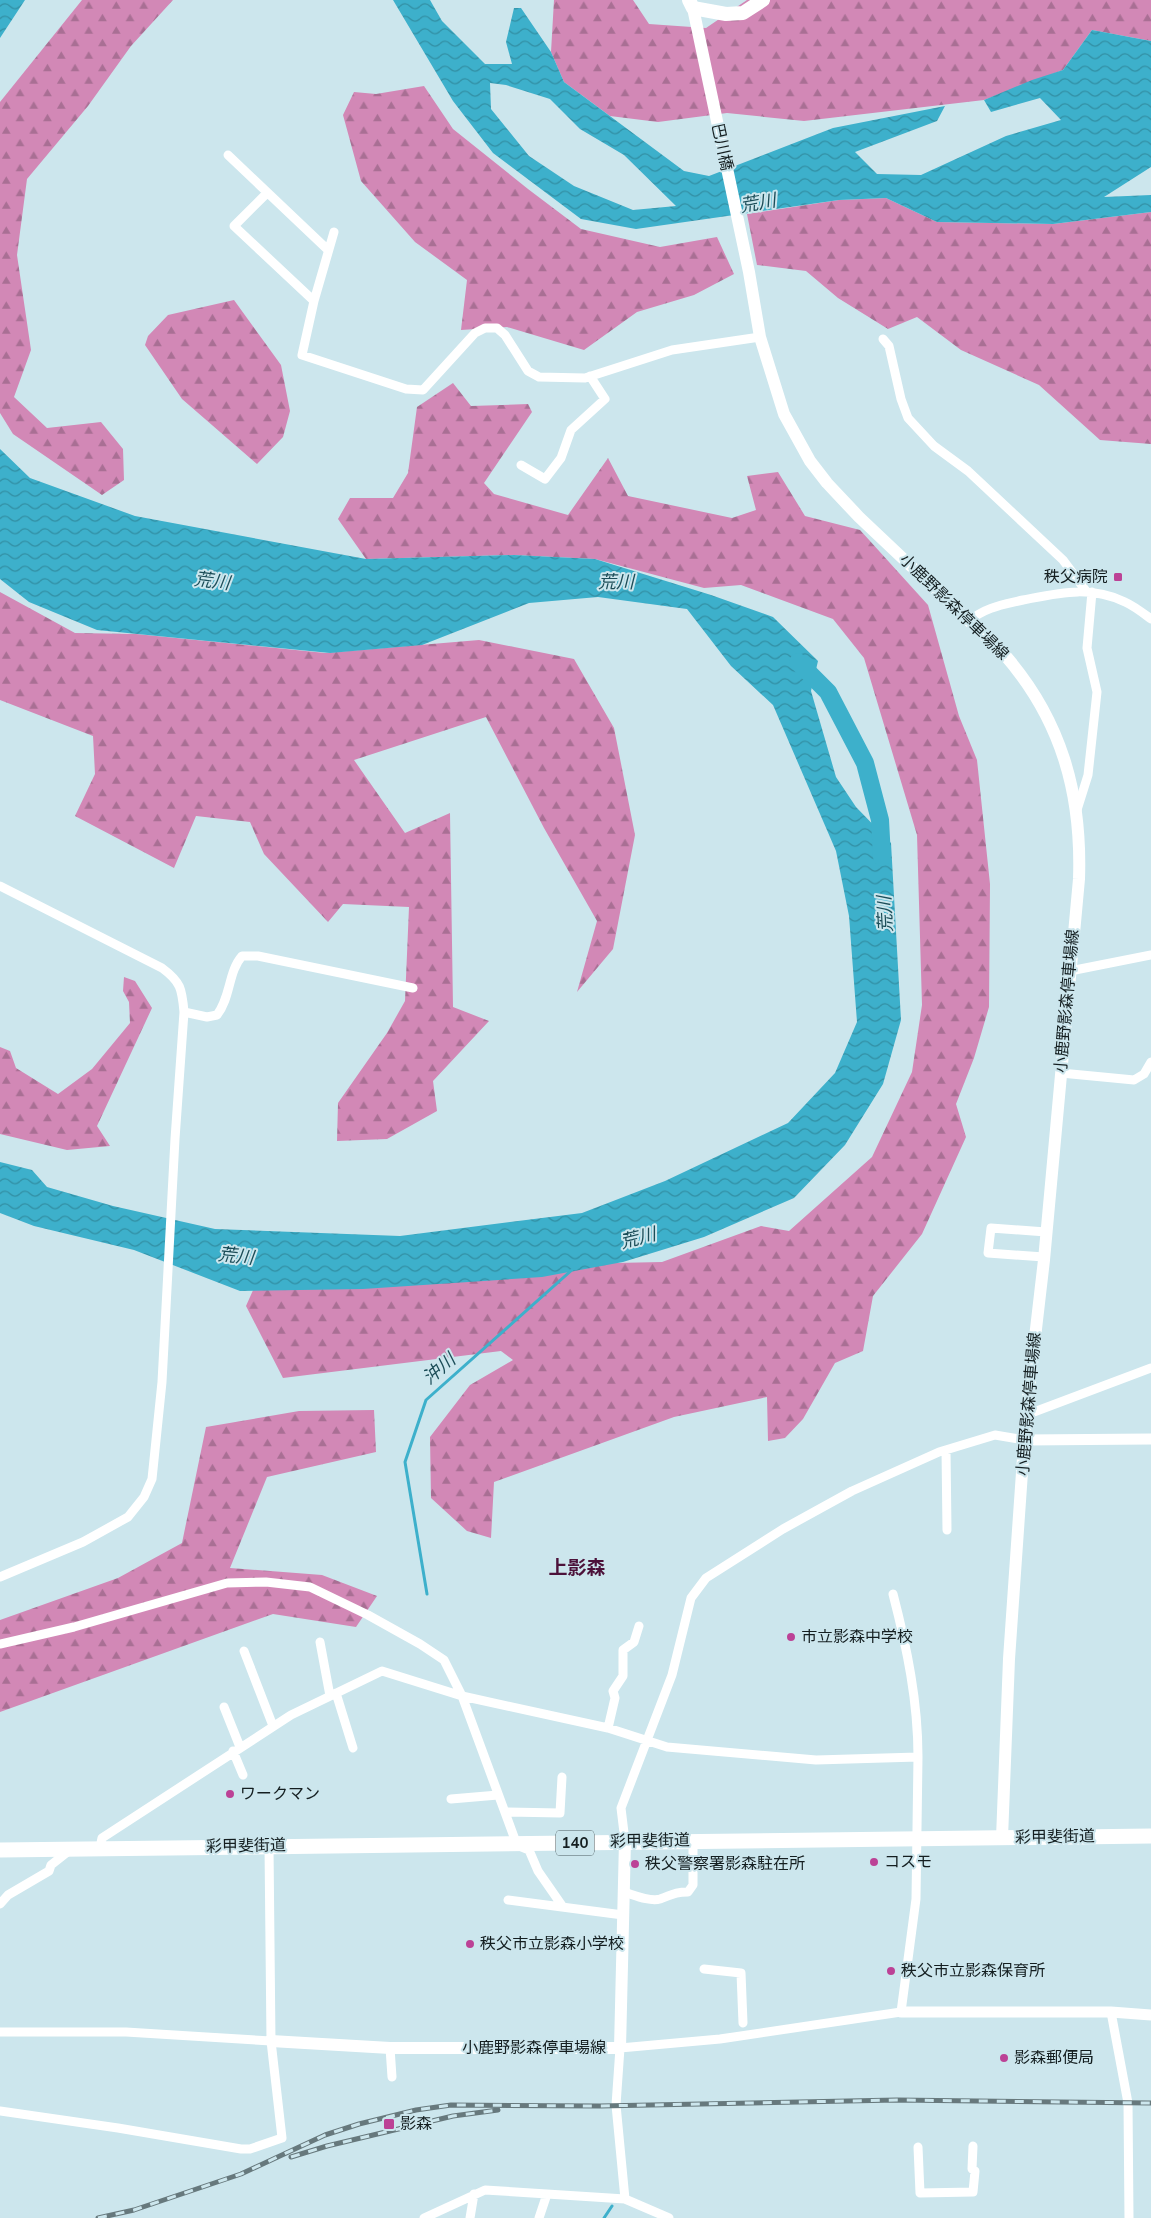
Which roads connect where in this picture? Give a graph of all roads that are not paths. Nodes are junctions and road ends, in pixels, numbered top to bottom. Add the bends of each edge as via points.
1 (763, 0) edge
2 (692, 10) edge
3 (228, 155) dead end
4 (267, 193) junction
5 (334, 232) dead end
6 (328, 250) junction
7 (749, 272) joint
8 (314, 301) junction
9 (760, 337) junction
10 (883, 339) dead end
11 (590, 376) junction
12 (521, 465) dead end
13 (1089, 592) junction
14 (1151, 619) edge
15 (970, 621) junction
16 (1077, 810) junction
17 (0, 886) edge
18 (1151, 955) edge
19 (1070, 971) junction
20 (414, 988) dead end
21 (184, 1012) junction
22 (1151, 1062) edge
23 (1061, 1073) junction
24 (1148, 1074) edge
25 (1046, 1232) junction
26 (1044, 1257) junction
27 (1151, 1368) edge
28 (1026, 1415) junction
29 (1151, 1439) edge
30 (1025, 1440) junction
31 (946, 1450) junction
32 (947, 1530) dead end
33 (0, 1577) edge
34 (893, 1594) dead end
35 (639, 1626) dead end
36 (320, 1642) dead end
37 (0, 1644) edge
38 (244, 1651) dead end
39 (333, 1695) junction
40 (462, 1696) junction
41 (224, 1707) dead end
42 (273, 1726) junction
43 (608, 1728) junction
44 (647, 1740) junction
45 (353, 1748) dead end
46 (236, 1749) junction
47 (918, 1757) junction
48 (243, 1775) dead end
49 (562, 1777) dead end
50 (498, 1795) junction
51 (451, 1799) dead end
52 (505, 1812) junction
53 (1151, 1836) edge
54 (916, 1838) junction
55 (1002, 1838) junction
56 (693, 1841) junction
57 (625, 1842) junction
58 (517, 1845) junction
59 (269, 1846) junction
60 (100, 1848) junction
61 (70, 1849) junction
62 (0, 1850) edge
63 (624, 1892) junction
64 (508, 1900) dead end
65 (0, 1904) edge
66 (563, 1907) junction
67 (623, 1915) junction
68 (704, 1969) dead end
69 (901, 2012) junction
70 (1110, 2012) junction
71 (1151, 2014) edge
72 (743, 2023) dead end
73 (0, 2032) edge
74 (271, 2041) junction
75 (390, 2048) junction
76 (620, 2048) junction
77 (392, 2077) dead end
78 (0, 2111) edge
79 (973, 2146) dead end
80 (918, 2147) dead end
81 (474, 2194) junction
82 (547, 2194) junction
83 (625, 2199) junction
84 (424, 2218) edge
85 (470, 2218) edge
86 (539, 2218) edge
87 (669, 2218) edge
88 (1129, 2218) edge

1 - 2 main road via 743,13
2 - 7 main road, 巴川橋
3 - 4 street
4 - 6 street
4 - 8 street via 234,226
5 - 6 street
6 - 8 street
7 - 9 main road, 小鹿野影森停車場線
8 - 11 street via 302,355 406,389 423,390 475,333 485,328 497,328 505,335 528,371 539,377
9 - 11 street via 672,350
9 - 15 main road, 小鹿野影森停車場線 via 784,414 810,461 827,483
10 - 13 street via 889,346 908,418 934,446 968,471 1063,560
11 - 12 street via 605,399 571,430 561,458 545,479
13 - 14 street via 1125,602
13 - 15 street via 1065,592 993,606
13 - 16 street via 1087,648 1097,692 1088,775
15 - 16 main road, 小鹿野影森停車場線 via 1024,677 1041,705 1059,741
16 - 19 main road, 小鹿野影森停車場線 via 1079,879
17 - 21 street via 162,968 178,982
18 - 19 street
19 - 23 main road, 小鹿野影森停車場線
20 - 21 street via 258,956 242,956 236,963 225,1004 217,1015 207,1017
21 - 33 street via 162,1382 152,1479 144,1497 128,1517 83,1542
22 - 24 street
23 - 24 street via 1134,1080
23 - 25 main road, 小鹿野影森停車場線
25 - 26 main road, 小鹿野影森停車場線
25 - 26 street via 991,1228 988,1253
26 - 28 main road, 小鹿野影森停車場線
27 - 28 street
28 - 30 main road, 小鹿野影森停車場線
29 - 30 street
30 - 31 street via 995,1435
30 - 55 main road, 小鹿野影森停車場線 via 1009,1659
31 - 32 street
31 - 44 street via 852,1491 783,1529 706,1578 691,1598 672,1675
34 - 47 street via 916,1702
35 - 43 street via 634,1642 624,1650 623,1676 613,1692 615,1698
36 - 39 street
37 - 40 street via 74,1627 227,1582 290,1584 310,1587 339,1600 432,1651 444,1660
38 - 42 street
39 - 40 street via 382,1671
39 - 42 street
39 - 45 street
40 - 43 street
40 - 50 street
41 - 46 street
42 - 46 street
43 - 44 street
44 - 47 street via 667,1747 816,1760
44 - 57 street via 621,1808
46 - 48 street
46 - 60 street via 102,1838
47 - 54 street
49 - 52 street via 560,1813
50 - 51 street
50 - 52 street
52 - 58 street
53 - 55 highway, 彩甲斐街道 / 140
54 - 55 highway, 彩甲斐街道 / 140
54 - 56 highway, 彩甲斐街道 / 140
54 - 69 street via 915,1904
56 - 57 highway, 彩甲斐街道 / 140
56 - 63 street via 693,1885 688,1892 674,1892 659,1900
57 - 58 highway, 彩甲斐街道 / 140
57 - 63 main road, 小鹿野影森停車場線
58 - 59 highway, 彩甲斐街道 / 140
58 - 66 street via 529,1850 538,1872
59 - 60 highway, 彩甲斐街道 / 140
59 - 74 street
60 - 61 highway, 彩甲斐街道 / 140
61 - 62 highway, 彩甲斐街道 / 140
61 - 65 street via 51,1865 49,1871
63 - 67 main road, 小鹿野影森停車場線
64 - 66 street
66 - 67 street
67 - 76 main road, 小鹿野影森停車場線
68 - 72 street via 741,1973
69 - 70 street
69 - 76 street via 720,2039
70 - 71 street
70 - 88 street via 1128,2103
73 - 74 street via 126,2032
74 - 75 main road, 小鹿野影森停車場線
74 - 78 street via 282,2138 250,2149
75 - 76 main road, 小鹿野影森停車場線
75 - 77 street
76 - 83 street via 616,2105
79 - 80 street via 973,2192 920,2193
81 - 82 street via 485,2190
81 - 84 street
81 - 85 street
82 - 83 street
82 - 86 street
83 - 87 street

